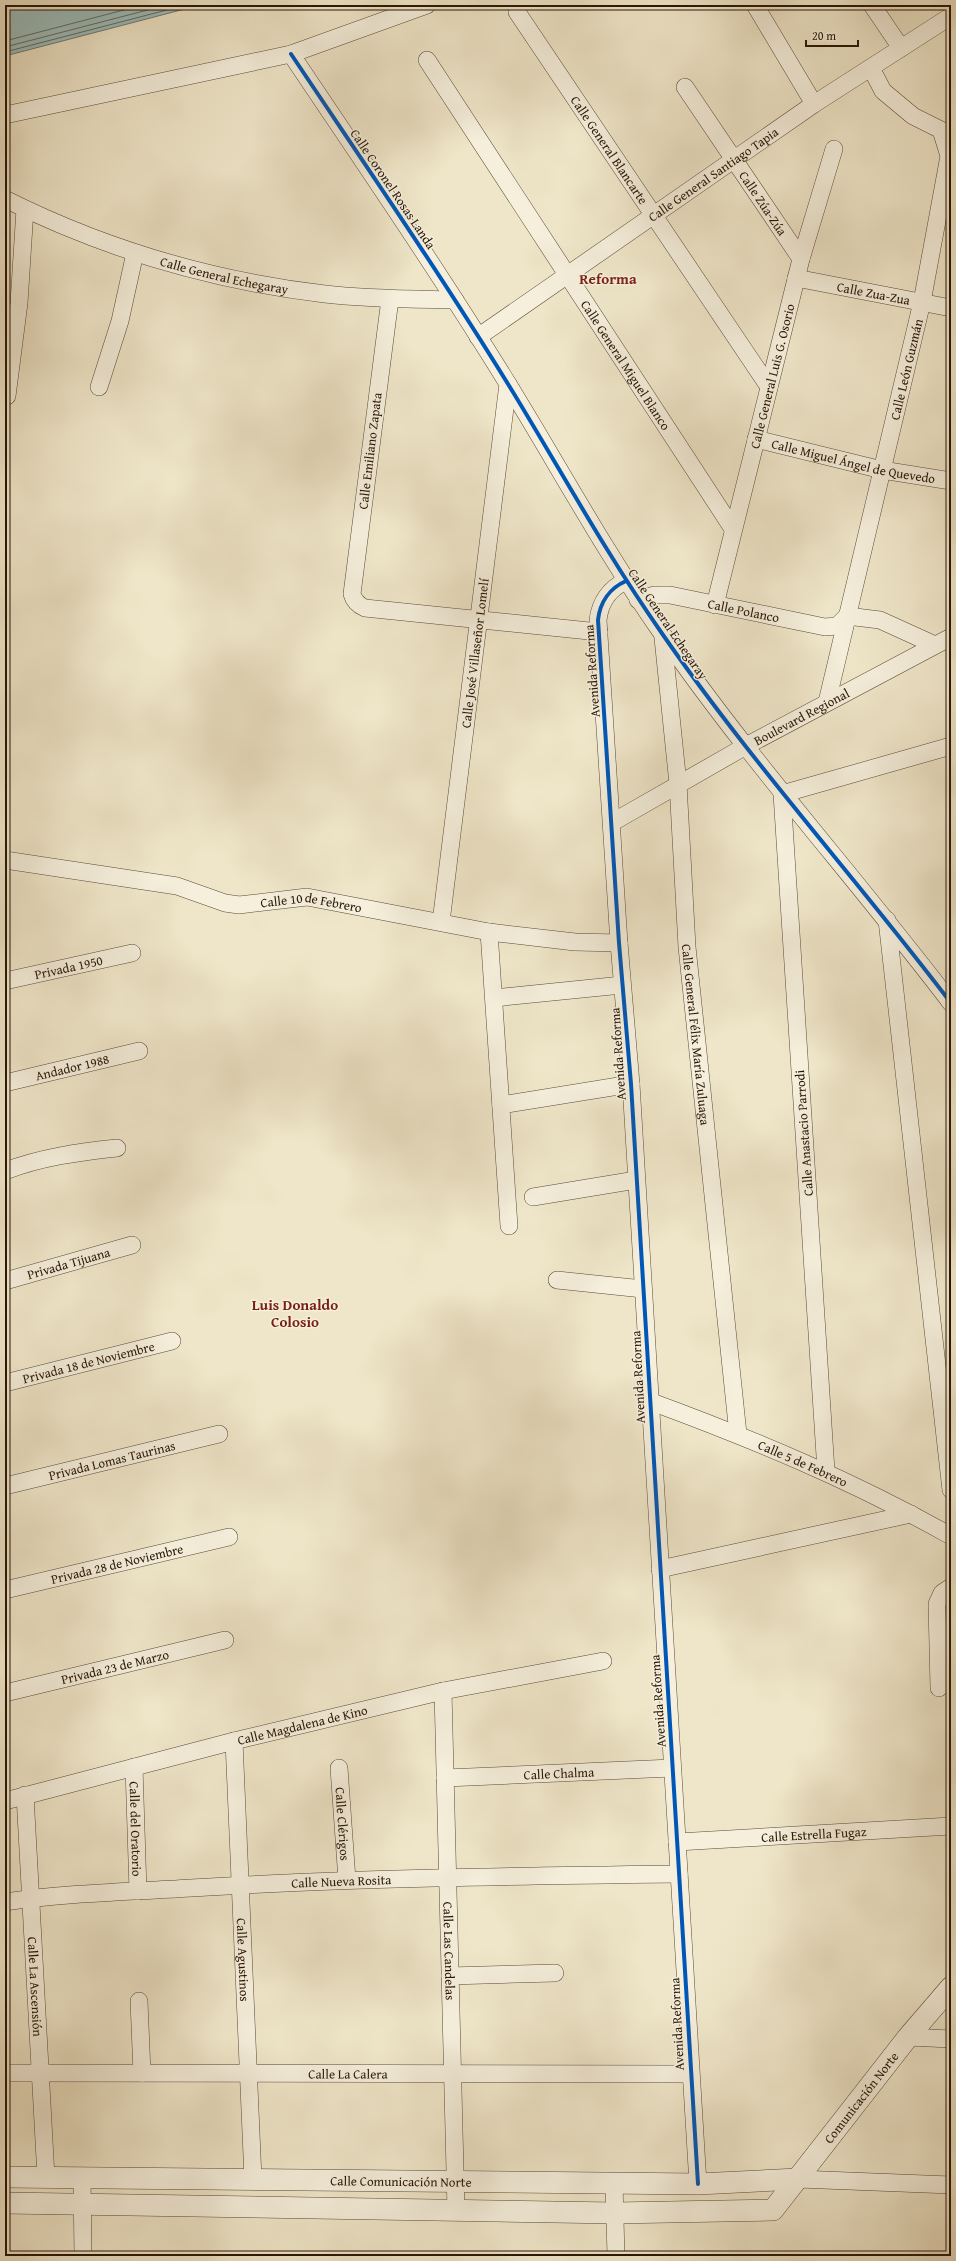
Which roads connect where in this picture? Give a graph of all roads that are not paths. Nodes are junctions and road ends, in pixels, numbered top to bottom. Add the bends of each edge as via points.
1 (428, 5) edge
2 (755, 5) edge
3 (872, 5) edge
4 (517, 12) dead end
5 (951, 16) edge
6 (901, 48) junction
7 (291, 54) junction
8 (427, 60) dead end
9 (871, 68) junction
10 (685, 87) dead end
11 (814, 104) junction
12 (5, 115) edge
13 (834, 149) dead end
14 (734, 160) junction
15 (5, 199) edge
16 (25, 209) junction
17 (653, 216) junction
18 (135, 253) junction
19 (801, 259) junction
20 (568, 275) junction
21 (796, 278) junction
22 (390, 299) junction
23 (455, 300) junction
24 (922, 302) junction
25 (951, 308) edge
26 (478, 337) junction
27 (508, 384) junction
28 (769, 387) junction
29 (99, 388) dead end
30 (7, 396) dead end
31 (756, 439) junction
32 (882, 470) junction
33 (951, 481) edge
34 (734, 529) junction
35 (626, 581) junction
36 (638, 600) junction
37 (715, 604) junction
38 (847, 616) junction
39 (478, 620) junction
40 (599, 632) junction
41 (663, 635) junction
42 (951, 637) edge
43 (935, 646) junction
44 (827, 702) junction
45 (951, 746) edge
46 (744, 747) junction
47 (678, 784) junction
48 (782, 794) junction
49 (613, 822) junction
50 (5, 860) edge
51 (887, 920) junction
52 (441, 922) junction
53 (489, 932) junction
54 (619, 943) junction
55 (132, 953) dead end
56 (5, 981) edge
57 (622, 985) junction
58 (494, 998) junction
59 (951, 1003) edge
60 (139, 1051) dead end
61 (5, 1083) edge
62 (631, 1084) junction
63 (501, 1105) junction
64 (117, 1148) dead end
65 (5, 1171) edge
66 (636, 1180) junction
67 (533, 1197) dead end
68 (509, 1226) dead end
69 (132, 1245) dead end
70 (557, 1280) dead end
71 (5, 1281) edge
72 (642, 1289) junction
73 (172, 1341) dead end
74 (5, 1383) edge
75 (649, 1401) junction
76 (219, 1434) dead end
77 (738, 1434) junction
78 (826, 1471) junction
79 (5, 1486) edge
80 (951, 1490) edge
81 (911, 1514) junction
82 (951, 1536) edge
83 (229, 1537) dead end
84 (660, 1569) junction
85 (951, 1587) edge
86 (5, 1590) edge
87 (225, 1640) dead end
88 (603, 1661) dead end
89 (939, 1688) dead end
90 (443, 1691) junction
91 (5, 1693) edge
92 (234, 1741) junction
93 (134, 1767) junction
94 (339, 1768) dead end
95 (672, 1768) junction
96 (445, 1778) junction
97 (24, 1795) junction
98 (5, 1801) edge
99 (951, 1826) edge
100 (677, 1842) junction
101 (678, 1874) junction
102 (448, 1877) junction
103 (348, 1880) junction
104 (241, 1885) junction
105 (138, 1891) junction
106 (30, 1898) junction
107 (5, 1902) edge
108 (555, 1973) dead end
109 (450, 1976) junction
110 (951, 1987) edge
111 (139, 2001) dead end
112 (908, 2037) junction
113 (951, 2039) edge
114 (5, 2073) edge
115 (40, 2073) junction
116 (142, 2073) junction
117 (249, 2073) junction
118 (453, 2074) junction
119 (690, 2074) junction
120 (5, 2177) edge
121 (46, 2177) junction
122 (82, 2177) junction
123 (798, 2179) junction
124 (253, 2180) junction
125 (456, 2181) junction
126 (614, 2183) junction
127 (698, 2184) junction
128 (951, 2185) edge
129 (5, 2203) edge
130 (82, 2204) junction
131 (456, 2210) junction
132 (615, 2212) junction
133 (84, 2256) edge
134 (616, 2256) edge

1 - 7 street
2 - 11 street
3 - 6 street
4 - 17 street, Calle General Blancarte
5 - 6 street, Calle General Santiago Tapia
6 - 9 street, Calle General Santiago Tapia
7 - 12 street
7 - 23 street, Calle Coronel Rosas Landa
8 - 20 street, Calle General Miguel Blanco
9 - 11 street, Calle General Santiago Tapia
9 - 24 street, Calle León Guzmán via 884,91 913,116 941,130 949,156
10 - 14 street, Calle Zúa-Zúa
11 - 14 street, Calle General Santiago Tapia
13 - 19 street, Calle General Luis G. Osorio
14 - 17 street, Calle General Santiago Tapia
14 - 19 street, Calle Zúa-Zúa
15 - 16 street, Calle General Echegaray
16 - 18 street, Calle General Echegaray via 79,233
16 - 30 street via 19,303
17 - 20 street, Calle General Santiago Tapia
17 - 28 street, Calle General Blancarte
18 - 22 street, Calle General Echegaray via 261,284 325,294
18 - 29 street via 120,321
19 - 21 street, Calle General Luis G. Osorio
20 - 26 street, Calle General Santiago Tapia
20 - 34 street, Calle General Miguel Blanco
21 - 24 street, Calle Zua-Zua
21 - 28 street, Calle General Luis G. Osorio
22 - 23 street, Calle General Echegaray
22 - 39 street, Calle Emiliano Zapata via 352,594 356,603 365,608
23 - 26 street, Calle Coronel Rosas Landa
24 - 25 street, Calle Zua-Zua
24 - 32 street, Calle León Guzmán
26 - 27 street, Calle General Echegaray
27 - 35 street, Calle General Echegaray
27 - 39 street, Calle José Villaseñor Lomelí
28 - 31 street, Calle General Luis G. Osorio
31 - 32 street, Calle Miguel Ángel de Quevedo
31 - 34 street, Calle General Luis G. Osorio
32 - 33 street, Calle Miguel Ángel de Quevedo
32 - 38 street, Calle León Guzmán
34 - 37 street, Calle General Luis G. Osorio
35 - 36 street, Calle General Echegaray
35 - 40 street, Avenida Reforma via 615,587 603,602 599,613
36 - 37 street, Calle Polanco via 662,594
36 - 41 street, Calle General Echegaray
37 - 38 street, Calle Polanco via 819,626 837,626
38 - 43 street via 880,620
38 - 44 street, Calle León Guzmán
39 - 40 street
39 - 52 street, Calle José Villaseñor Lomelí
40 - 49 street, Avenida Reforma
41 - 46 street, Calle General Echegaray
41 - 47 street, Calle General Félix María Zuluaga
42 - 43 street, Boulevard Regional
43 - 44 street, Boulevard Regional
44 - 46 street, Boulevard Regional
45 - 48 street
46 - 47 street, Boulevard Regional
46 - 48 street, Calle General Echegaray
47 - 49 street, Boulevard Regional
47 - 77 street, Calle General Félix María Zuluaga via 687,947
48 - 51 street, Calle General Echegaray
48 - 78 street, Calle Anastacio Parrodi
49 - 54 street, Avenida Reforma
50 - 52 street, Calle 10 de Febrero via 177,886 239,905 307,897
51 - 59 street, Calle General Echegaray
51 - 80 street
52 - 53 street, Calle 10 de Febrero
53 - 54 street, Calle 10 de Febrero
53 - 58 street
54 - 57 street, Avenida Reforma
55 - 56 street, Privada 1950
57 - 58 street
57 - 62 street, Avenida Reforma
58 - 63 street
60 - 61 street, Andador 1988
62 - 63 street
62 - 66 street, Avenida Reforma
63 - 68 street
64 - 65 street via 70,1153
66 - 67 street
66 - 72 street, Avenida Reforma
69 - 71 street, Privada Tijuana
70 - 72 street
72 - 75 street, Avenida Reforma
73 - 74 street, Privada 18 de Noviembre
75 - 77 street, Calle 5 de Febrero
75 - 84 street, Avenida Reforma
76 - 79 street, Privada Lomas Taurinas
77 - 78 street, Calle 5 de Febrero
78 - 81 street, Calle 5 de Febrero
81 - 82 street, Calle 5 de Febrero
81 - 84 street
83 - 86 street, Privada 28 de Noviembre
84 - 95 street, Avenida Reforma
85 - 89 street via 942,1593 937,1604
87 - 91 street, Privada 23 de Marzo
88 - 90 street, Calle Magdalena de Kino
90 - 92 street, Calle Magdalena de Kino
90 - 96 street, Calle Las Candelas
92 - 93 street, Calle Magdalena de Kino
92 - 104 street, Calle Agustinos
93 - 97 street, Calle Magdalena de Kino
93 - 105 street, Calle del Oratorio
94 - 103 street, Calle Clérigos
95 - 96 street, Calle Chalma
95 - 100 street, Avenida Reforma
96 - 102 street, Calle Las Candelas
97 - 98 street, Calle Magdalena de Kino
97 - 106 street, Calle La Ascensión
99 - 100 street, Calle Estrella Fugaz
100 - 101 street, Avenida Reforma
101 - 102 street, Calle Nueva Rosita
101 - 119 street, Avenida Reforma
102 - 103 street, Calle Nueva Rosita
102 - 109 street, Calle Las Candelas
103 - 104 street, Calle Nueva Rosita
104 - 105 street, Calle Nueva Rosita
104 - 117 street, Calle Agustinos
105 - 106 street, Calle Nueva Rosita
106 - 107 street, Calle Nueva Rosita
106 - 115 street, Calle La Ascensión
108 - 109 street
109 - 118 street, Calle Las Candelas
110 - 112 street, Comunicación Norte
111 - 116 street
112 - 113 street
112 - 123 street, Comunicación Norte
114 - 115 street, Calle La Calera
115 - 116 street, Calle La Calera
115 - 121 street, Calle La Ascensión
116 - 117 street, Calle La Calera
117 - 118 street, Calle La Calera
117 - 124 street, Calle Agustinos
118 - 119 street, Calle La Calera
118 - 125 street, Calle Las Candelas
119 - 127 street, Avenida Reforma
120 - 121 street, Calle Comunicación Norte
121 - 122 street, Calle Comunicación Norte
122 - 124 street, Calle Comunicación Norte
122 - 130 street
123 - 127 street, Calle Comunicación Norte
123 - 128 street
123 - 132 street, Comunicación Norte via 773,2210
124 - 125 street, Calle Comunicación Norte
125 - 126 street, Calle Comunicación Norte
125 - 131 street, Calle Las Candelas
126 - 127 street, Calle Comunicación Norte
126 - 132 street
129 - 130 street
130 - 131 street
130 - 133 street
131 - 132 street
132 - 134 street

